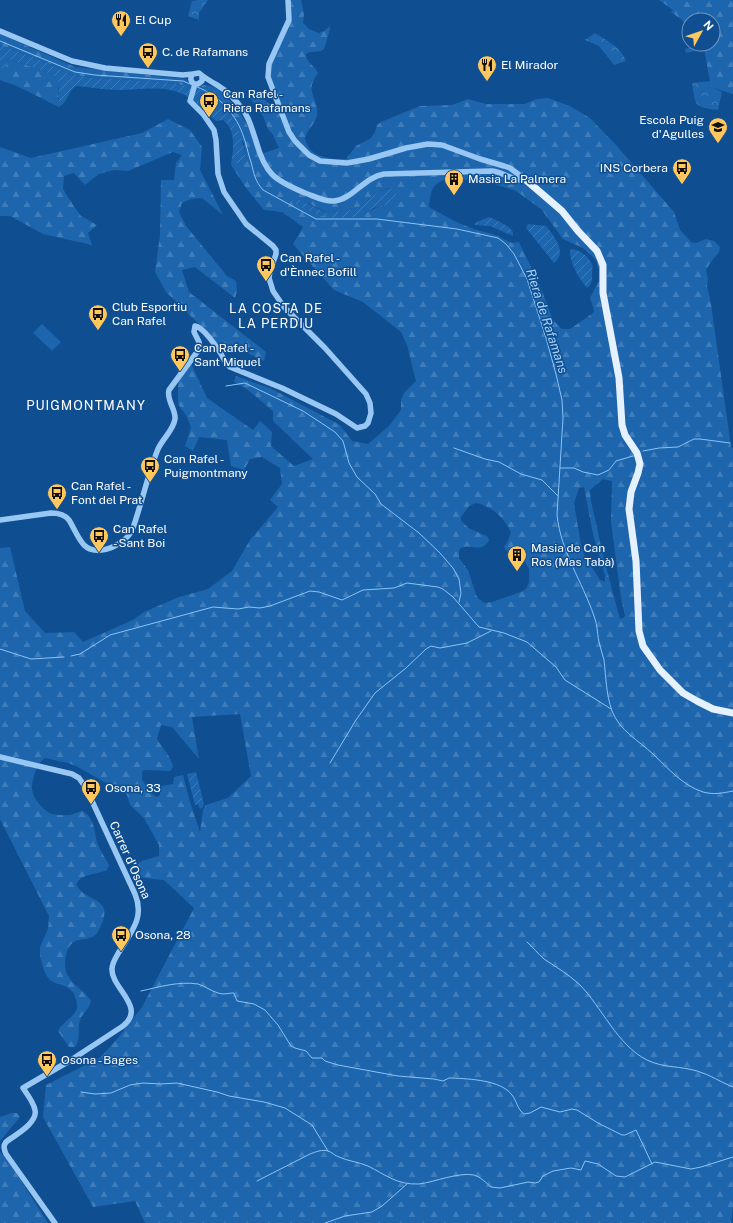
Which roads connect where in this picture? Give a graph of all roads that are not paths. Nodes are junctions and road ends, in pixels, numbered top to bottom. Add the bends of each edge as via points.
1 (288, 0) edge
2 (0, 31) edge
3 (196, 80) junction
4 (526, 180) junction
5 (0, 520) edge
6 (733, 713) edge
7 (0, 757) edge
8 (54, 1223) edge

1 - 4 street via 289,20 269,64 268,77 289,132 312,157 327,162 348,163 406,148 434,144 510,168
2 - 3 street via 72,61 105,68 183,74
3 - 4 street via 209,81 217,85 243,110 272,176 284,184 321,199 341,200 372,177 384,174 492,171 519,181
3 - 5 street via 190,97 191,103 203,114 214,130 218,174 224,192 246,224 276,250 269,278 273,292 366,394 370,403 370,418 365,426 357,428 336,414 282,388 230,367 203,331 195,326 194,332 200,348 169,390 174,421 158,450 130,535 110,549 102,551 83,544 69,520 59,514
4 - 6 main road via 562,211 597,251 603,265 603,293 619,378 622,425 640,464 631,492 629,509 636,561 639,631 643,646 660,670 684,693 713,709
7 - 8 street, Carrer d'Osona via 67,772 78,778 86,788 140,907 137,921 112,970 129,1003 131,1013 128,1020 123,1026 71,1060 23,1088 35,1108 35,1117 30,1124 6,1142 4,1147 6,1154

